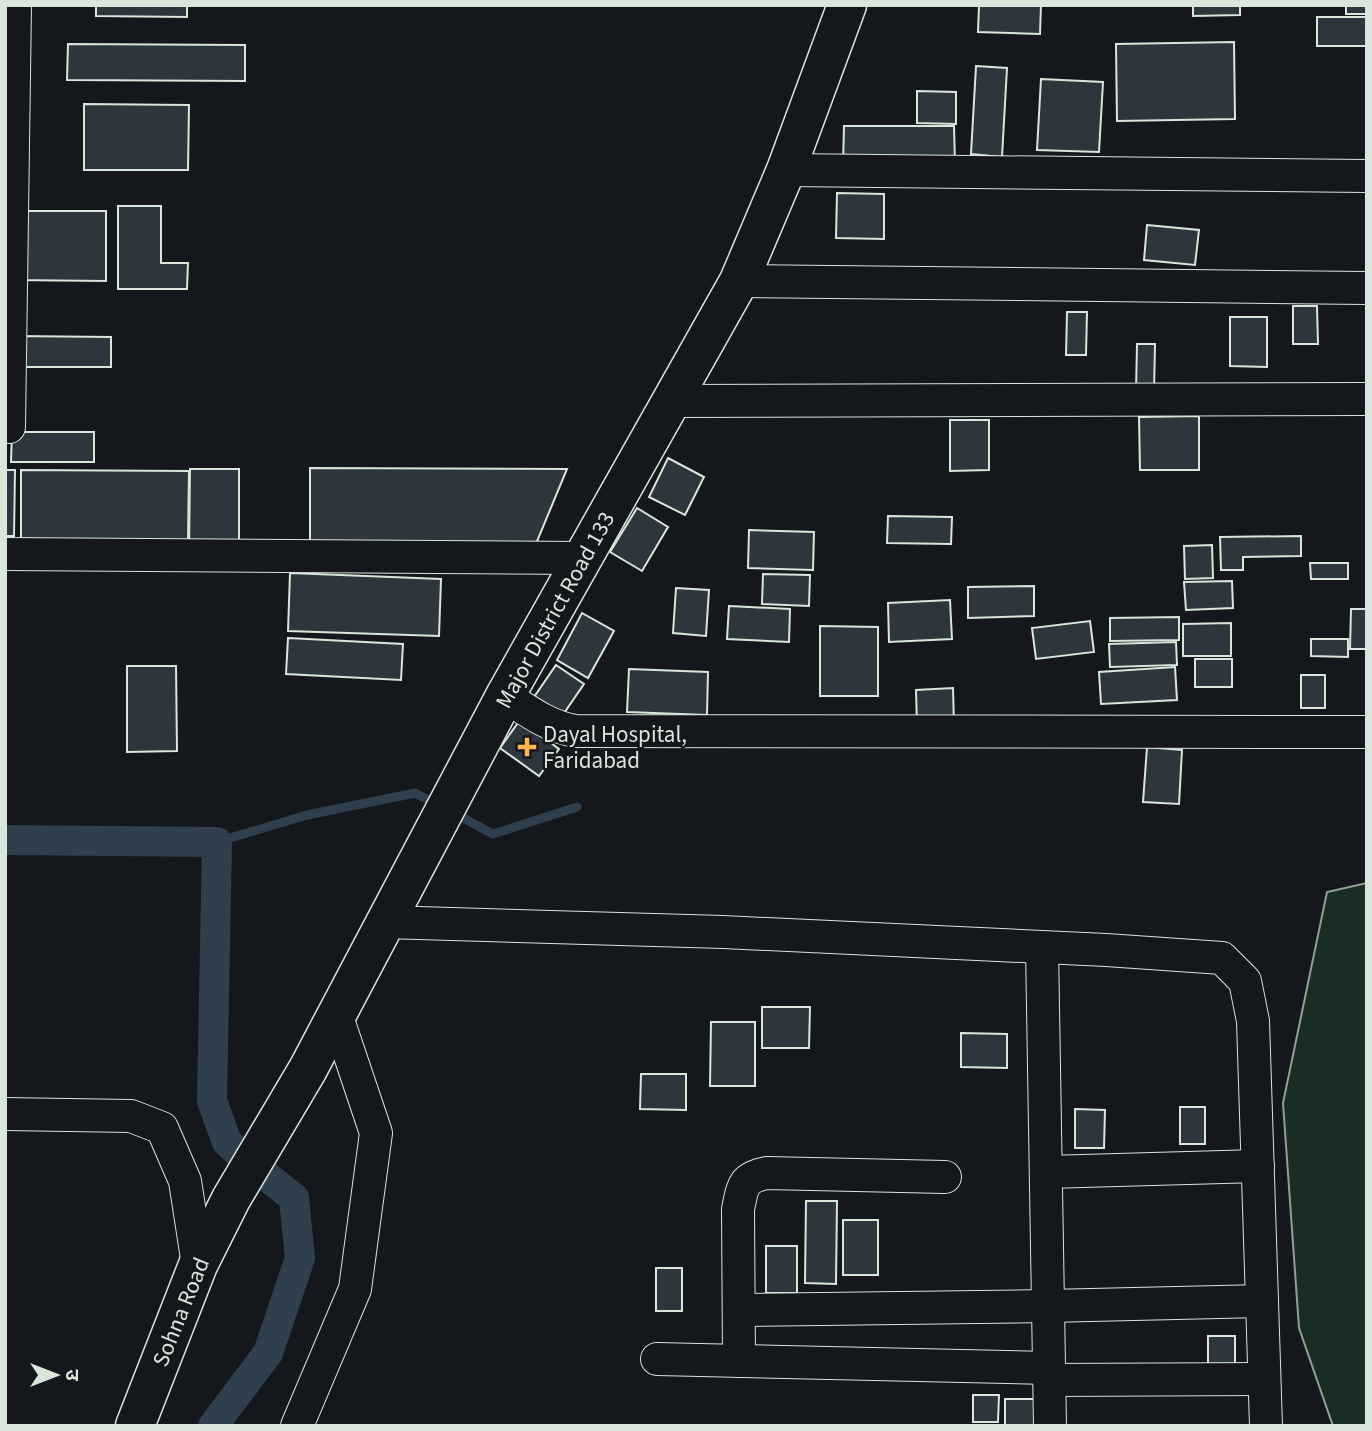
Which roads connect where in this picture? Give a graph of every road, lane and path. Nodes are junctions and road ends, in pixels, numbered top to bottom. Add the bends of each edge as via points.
1 (15, 5) edge
2 (847, 5) edge
3 (786, 170) junction
4 (1367, 176) edge
5 (739, 281) junction
6 (1367, 288) edge
7 (1367, 399) edge
8 (671, 401) junction
9 (9, 427) dead end
10 (5, 554) edge
11 (583, 558) junction
12 (505, 696) junction
13 (1367, 732) edge
14 (385, 922) junction
15 (1042, 947) junction
16 (336, 1014) junction
17 (5, 1114) edge
18 (1258, 1166) junction
19 (1047, 1172) junction
20 (945, 1177) dead end
21 (231, 1199) joint
22 (198, 1265) junction
23 (1262, 1301) junction
24 (1048, 1306) junction
25 (739, 1310) junction
26 (657, 1359) dead end
27 (739, 1361) junction
28 (1049, 1374) junction
29 (1264, 1379) junction
30 (135, 1426) edge
31 (297, 1426) edge
32 (1050, 1426) edge
33 (1266, 1426) edge

1 - 9 street
2 - 3 main road, Major District Road 133
3 - 4 street
3 - 5 main road, Major District Road 133
5 - 6 street
5 - 8 main road, Major District Road 133
7 - 8 street
8 - 11 main road, Major District Road 133
10 - 11 street
11 - 12 main road, Major District Road 133
12 - 13 street via 561,729 576,731
12 - 14 main road, Major District Road 133
14 - 15 street
14 - 16 main road, Major District Road 133
15 - 18 street via 1222,958 1245,981 1253,1021
15 - 19 street
16 - 21 main road, Major District Road 133
16 - 31 street via 376,1133 355,1289
17 - 22 street via 131,1116 162,1128 185,1181
18 - 19 street
18 - 23 street
19 - 24 street
20 - 25 street via 753,1176 742,1187 738,1209
21 - 22 main road, Sohna Road
22 - 30 main road, Sohna Road
23 - 24 street
23 - 29 street
24 - 25 street
24 - 28 street
25 - 27 street
26 - 27 street
27 - 28 street
28 - 29 street
28 - 32 street
29 - 33 street

